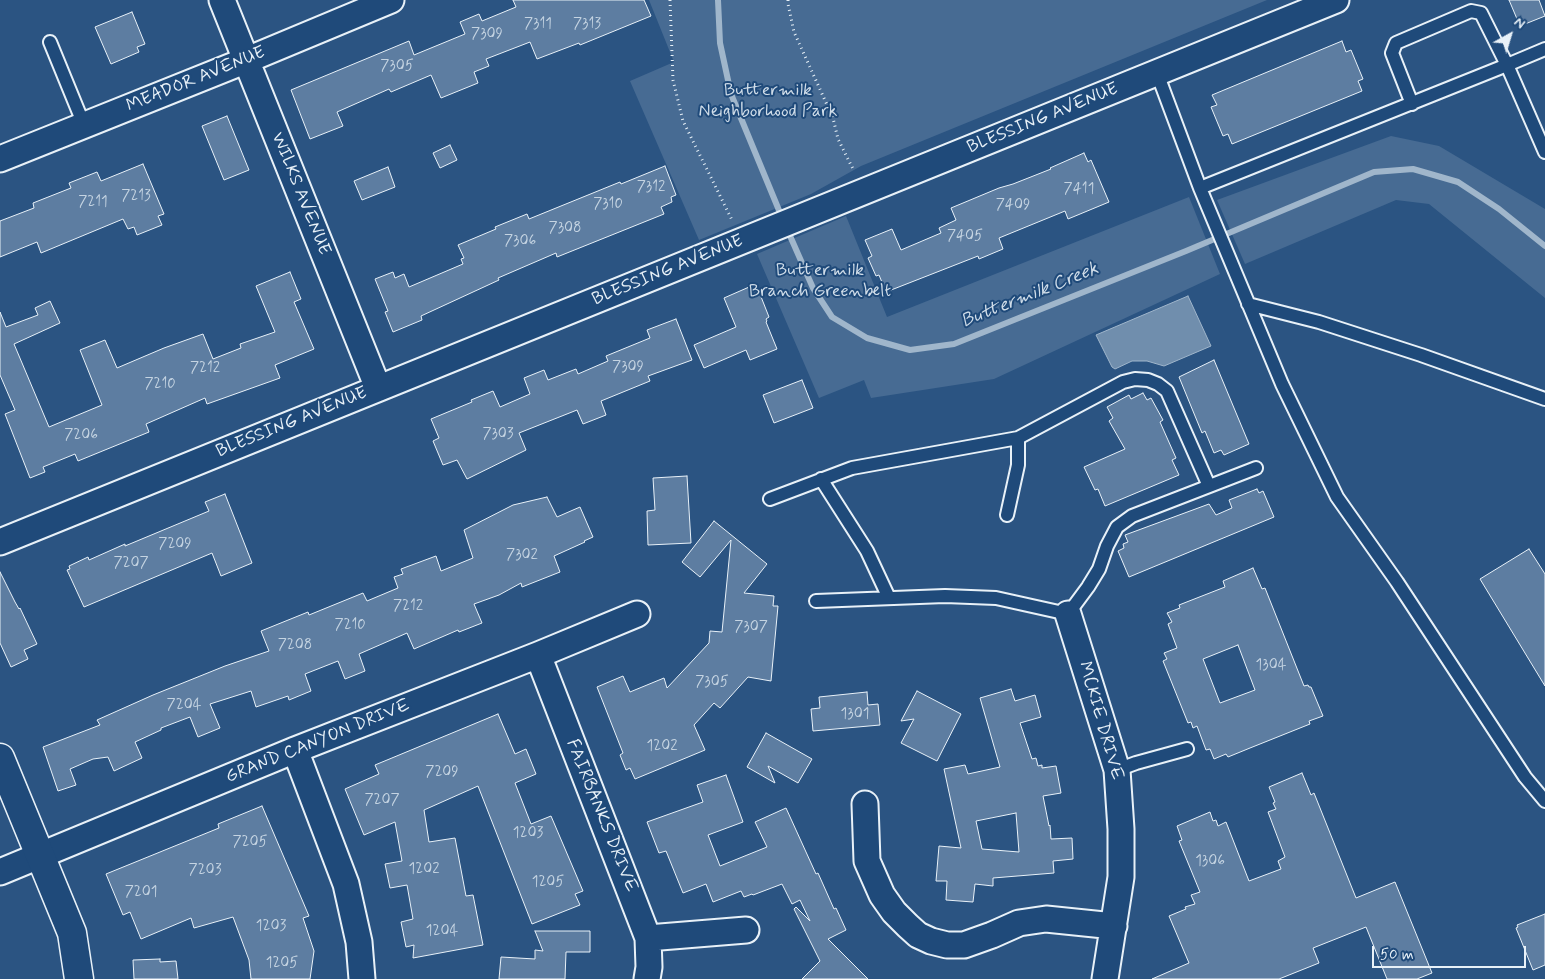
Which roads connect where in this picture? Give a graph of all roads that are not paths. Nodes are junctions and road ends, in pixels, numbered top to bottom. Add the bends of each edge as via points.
1 (222, 0) edge
2 (391, 0) edge
3 (1336, 0) edge
4 (50, 42) dead end
5 (1545, 49) edge
6 (247, 60) junction
7 (1507, 65) junction
8 (1157, 72) junction
9 (1412, 104) junction
10 (84, 125) junction
11 (1545, 152) edge
12 (0, 159) edge
13 (1202, 194) junction
14 (1248, 304) junction
15 (378, 388) junction
16 (1545, 399) edge
17 (1018, 438) junction
18 (1256, 468) dead end
19 (821, 479) junction
20 (1209, 486) junction
21 (770, 499) dead end
22 (1007, 516) dead end
23 (0, 542) edge
24 (889, 598) junction
25 (816, 601) dead end
26 (637, 614) dead end
27 (1068, 614) junction
28 (538, 655) junction
29 (1187, 748) dead end
30 (295, 750) junction
31 (0, 758) edge
32 (1117, 770) junction
33 (1545, 801) edge
34 (865, 804) dead end
35 (40, 855) junction
36 (0, 872) edge
37 (1114, 926) junction
38 (746, 930) dead end
39 (648, 938) junction
40 (78, 979) edge
41 (362, 979) edge
42 (647, 979) edge
43 (1105, 979) edge

1 - 6 street, WILKS AVENUE
2 - 6 street, MEADOR AVENUE
3 - 8 street, BLESSING AVENUE
4 - 10 lane
5 - 7 lane
6 - 10 street, MEADOR AVENUE
6 - 15 street, WILKS AVENUE
7 - 9 lane
7 - 9 lane via 1481,13 1471,11 1396,43 1392,53
7 - 11 lane
8 - 13 lane
8 - 15 street, BLESSING AVENUE
9 - 13 lane
10 - 12 street, MEADOR AVENUE
13 - 14 lane
14 - 16 lane via 1319,322
14 - 33 lane via 1282,384 1337,497 1398,582 1525,777
15 - 23 street, BLESSING AVENUE
17 - 19 lane via 852,468
17 - 20 lane via 1123,382 1148,380 1167,392
17 - 22 lane via 1018,465
18 - 20 lane
19 - 21 lane
19 - 24 lane via 867,551
20 - 27 lane via 1132,516 1117,527 1099,569
24 - 25 lane
24 - 27 lane via 996,598
26 - 28 street, GRAND CANYON DRIVE
27 - 32 street, MCKIE DRIVE
28 - 30 street, GRAND CANYON DRIVE
28 - 39 street, FAIRBANKS DRIVE
29 - 32 lane
30 - 35 street, GRAND CANYON DRIVE
30 - 41 street via 346,884 359,942
31 - 35 street
32 - 37 street, MCKIE DRIVE via 1121,877
34 - 37 street via 867,861 882,895 908,926 931,942 964,945 1019,923 1046,919
35 - 36 street, GRAND CANYON DRIVE
35 - 40 street via 72,933
37 - 43 street, MCKIE DRIVE
38 - 39 street
39 - 42 street, FAIRBANKS DRIVE

